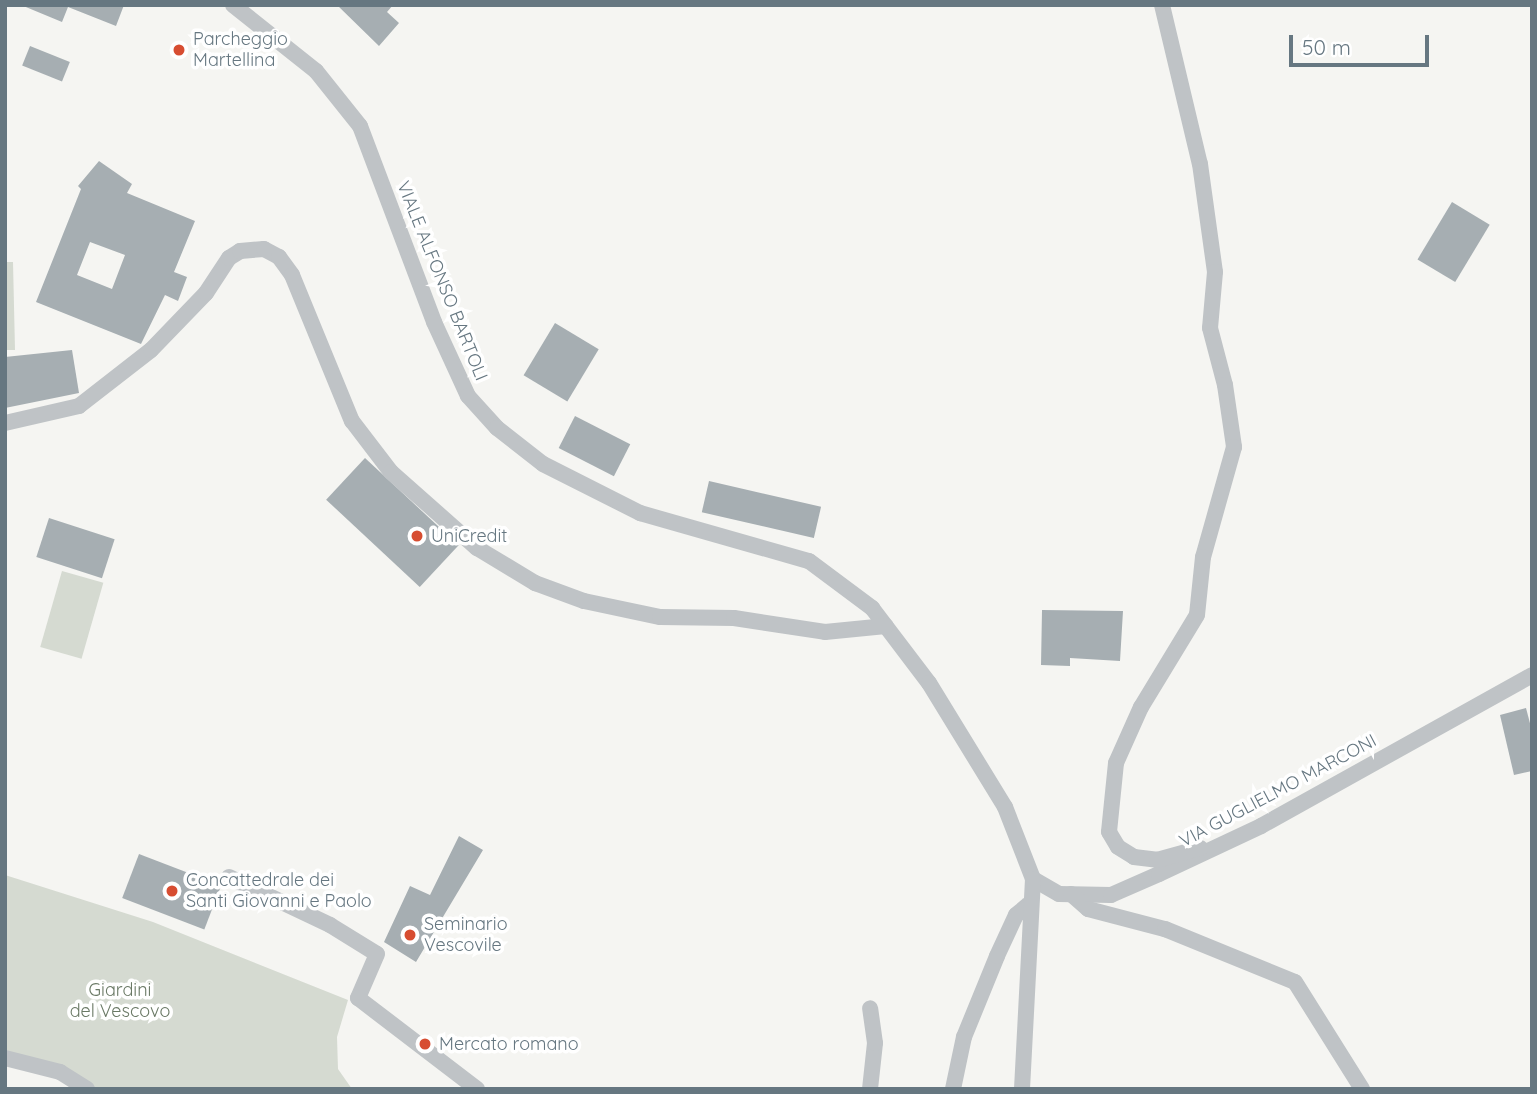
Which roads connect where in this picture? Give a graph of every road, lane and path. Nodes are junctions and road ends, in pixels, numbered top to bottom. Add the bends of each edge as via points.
1 (233, 5) edge
2 (1162, 5) edge
3 (5, 423) edge
4 (886, 626) junction
5 (1532, 675) edge
6 (1209, 851) junction
7 (229, 877) dead end
8 (1033, 879) junction
9 (1070, 894) junction
10 (1028, 905) junction
11 (870, 1008) dead end
12 (5, 1058) edge
13 (87, 1089) edge
14 (477, 1089) edge
15 (870, 1089) edge
16 (953, 1089) edge
17 (1022, 1089) edge
18 (1362, 1089) edge

1 - 4 street, VIALE ALFONSO BARTOLI via 316,71 360,126 434,322 468,396 498,428 543,464 640,513 809,561 872,608
2 - 6 street via 1200,164 1215,272 1210,328 1234,447 1203,557 1197,615 1154,683 1120,754 1110,792 1109,832 1118,847 1134,857 1157,860 1198,847
3 - 4 street via 79,407 150,350 240,251 264,249 279,257 310,310 352,421 383,461 477,548 523,576 584,601 660,617 734,618 825,632
4 - 8 street via 929,683 1005,807
5 - 6 street, VIA GUGLIELMO MARCONI
6 - 9 street, VIA GUGLIELMO MARCONI via 1111,895
7 - 14 street via 330,925 377,954 358,998
8 - 9 street, VIA GUGLIELMO MARCONI via 1059,894
8 - 10 street
9 - 18 street via 1088,909 1165,929 1296,982
10 - 16 street via 1016,915 997,956 964,1037
10 - 17 street
11 - 15 street via 875,1043
12 - 13 street via 60,1072

